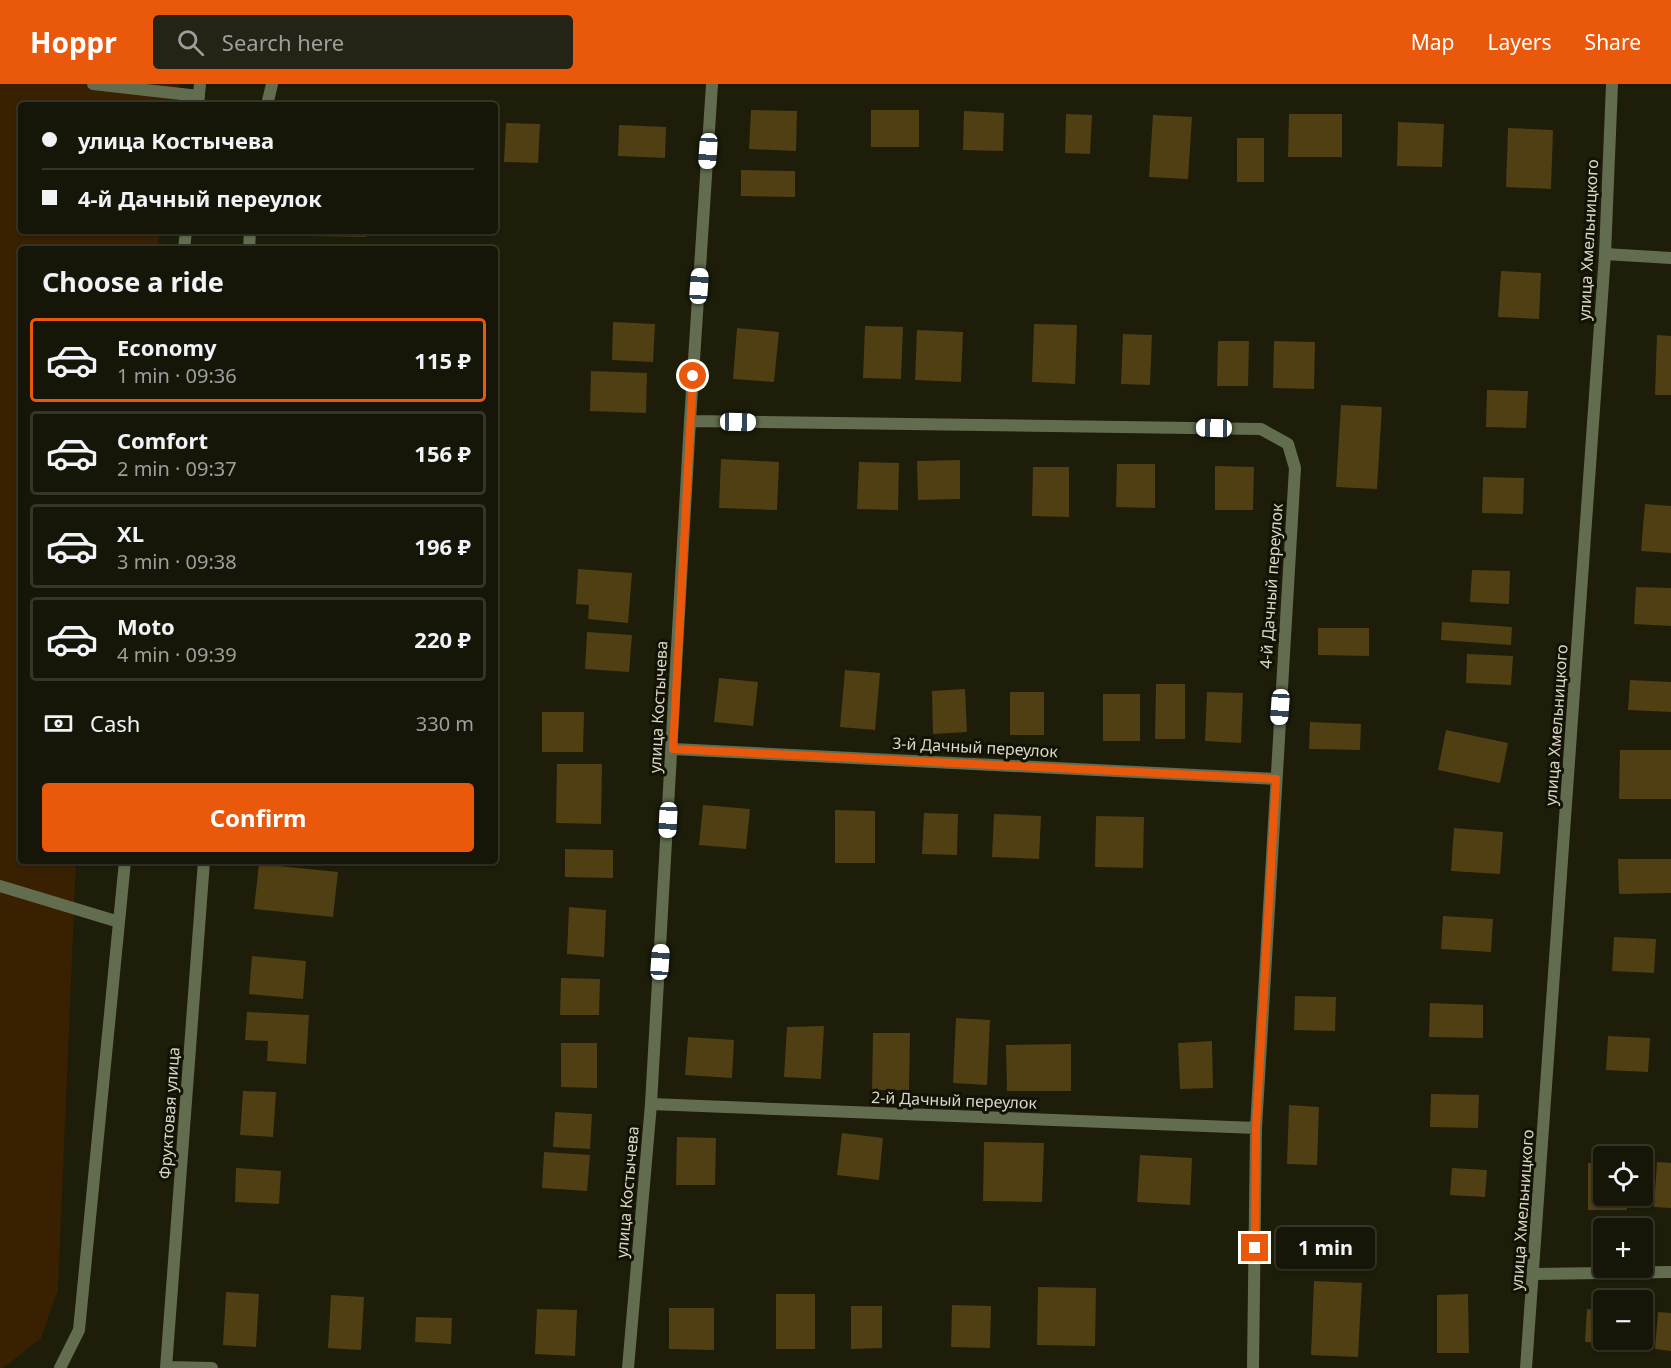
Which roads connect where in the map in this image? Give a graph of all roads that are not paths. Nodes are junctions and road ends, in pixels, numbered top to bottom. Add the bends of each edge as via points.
1 (93, 84) edge
2 (272, 84) edge
3 (712, 84) edge
4 (1612, 84) edge
5 (199, 95) edge
6 (268, 102) edge
7 (1605, 254) junction
8 (1671, 258) edge
9 (690, 421) junction
10 (673, 749) junction
11 (1276, 779) junction
12 (125, 864) edge
13 (204, 864) edge
14 (0, 886) edge
15 (119, 922) junction
16 (651, 1104) junction
17 (1256, 1128) junction
18 (1671, 1272) edge
19 (1534, 1274) junction
20 (166, 1367) edge
21 (60, 1368) edge
22 (212, 1368) edge
23 (628, 1368) edge
24 (1253, 1368) edge
25 (1526, 1368) edge

1 - 5 street
2 - 6 street
3 - 9 street, улица Костычева
4 - 7 street, улица Хмельницкого
7 - 8 street
7 - 19 street, улица Хмельницкого
9 - 10 street, улица Костычева
9 - 11 street, 4-й Дачный переулок via 1261,429 1288,444 1295,468
10 - 11 street, 3-й Дачный переулок
10 - 16 street, улица Костычева
11 - 17 street, 4-й Дачный переулок
12 - 15 street
13 - 20 street, Фруктовая улица
14 - 15 street
15 - 21 street via 79,1330
16 - 17 street, 2-й Дачный переулок
16 - 23 street, улица Костычева
17 - 24 street, 4-й Дачный переулок
18 - 19 street
19 - 25 street, улица Хмельницкого
20 - 22 street

